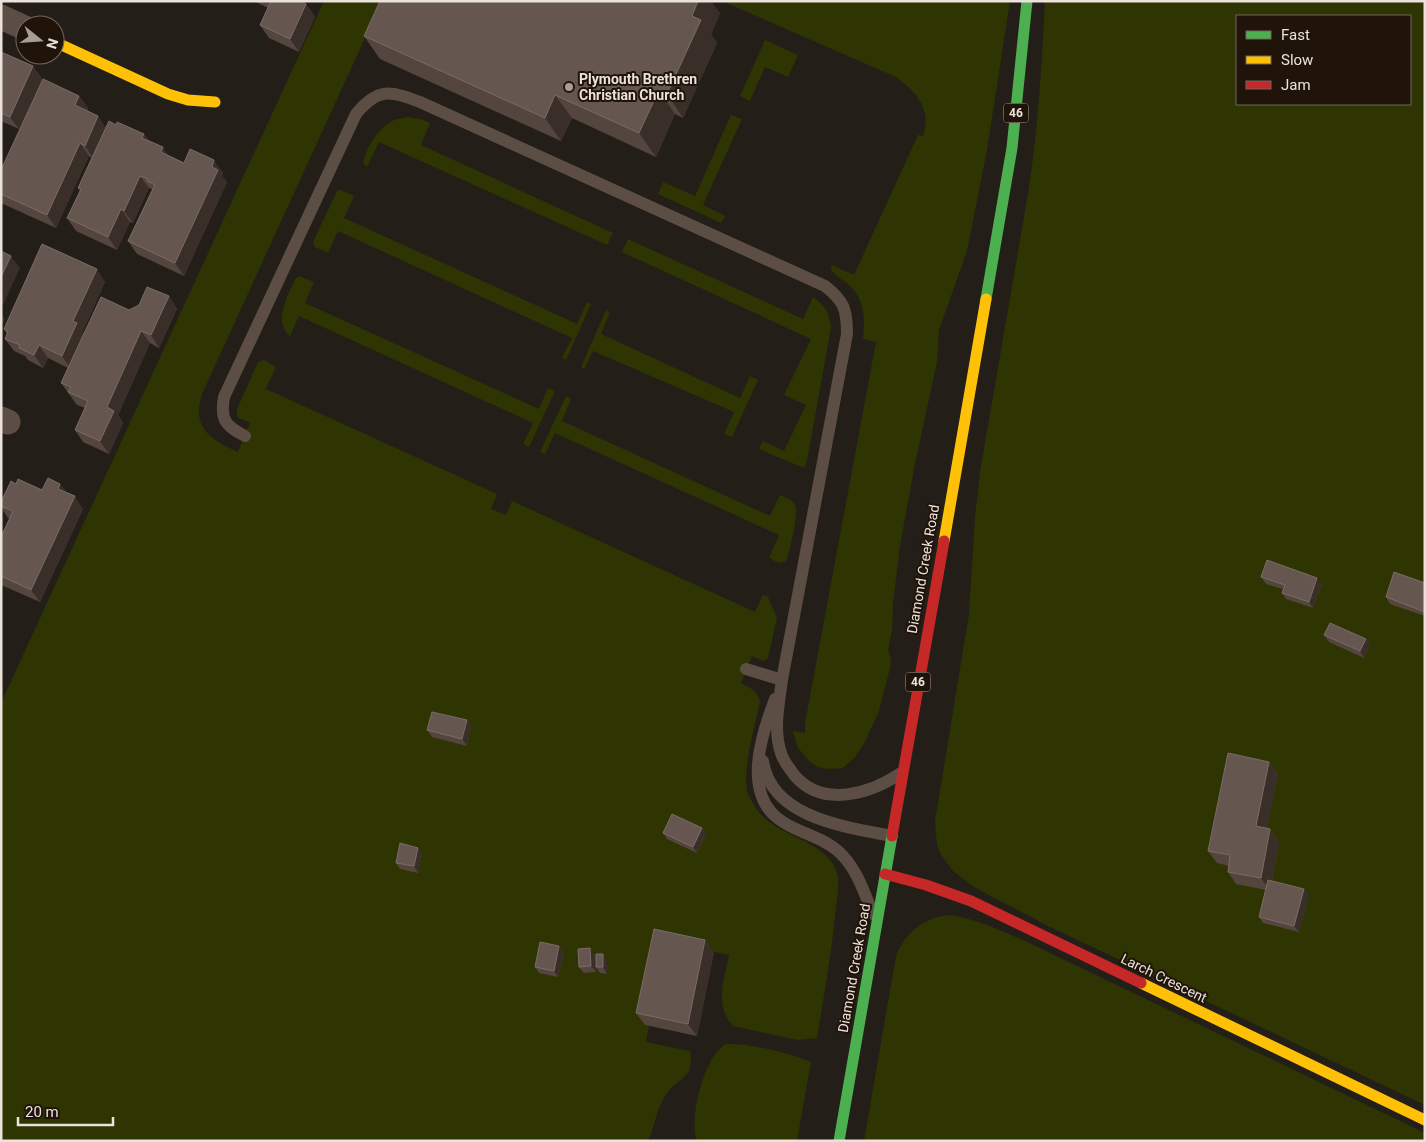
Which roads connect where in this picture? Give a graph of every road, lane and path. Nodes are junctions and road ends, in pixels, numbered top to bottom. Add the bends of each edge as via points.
1 (1028, 1) edge
2 (1, 17) edge
3 (15, 23) edge
4 (65, 47) edge
5 (215, 102) dead end
6 (245, 436) dead end
7 (746, 670) dead end
8 (782, 680) junction
9 (761, 744) junction
10 (903, 771) junction
11 (892, 836) junction
12 (885, 874) junction
13 (876, 924) junction
14 (1425, 1120) edge
15 (839, 1141) edge

1 - 10 main road, Diamond Creek Road / 46 via 1012,148
2 - 3 street
4 - 5 main road via 168,94 188,100
6 - 8 lane via 224,421 224,397 356,114 366,101 378,94 390,93 420,102 807,277 836,295 844,305 847,334
7 - 8 lane
8 - 9 lane
8 - 10 lane via 778,716 781,754 801,783 830,795 846,795 879,786
9 - 11 lane via 768,780 791,805 828,822
9 - 13 lane via 758,783 767,807 783,822 827,843 844,857 861,886
10 - 11 main road, Diamond Creek Road / 46
11 - 12 main road, Diamond Creek Road / 46
12 - 13 main road, Diamond Creek Road / 46
12 - 14 main road, Larch Crescent via 971,902
13 - 15 main road, Diamond Creek Road / 46

